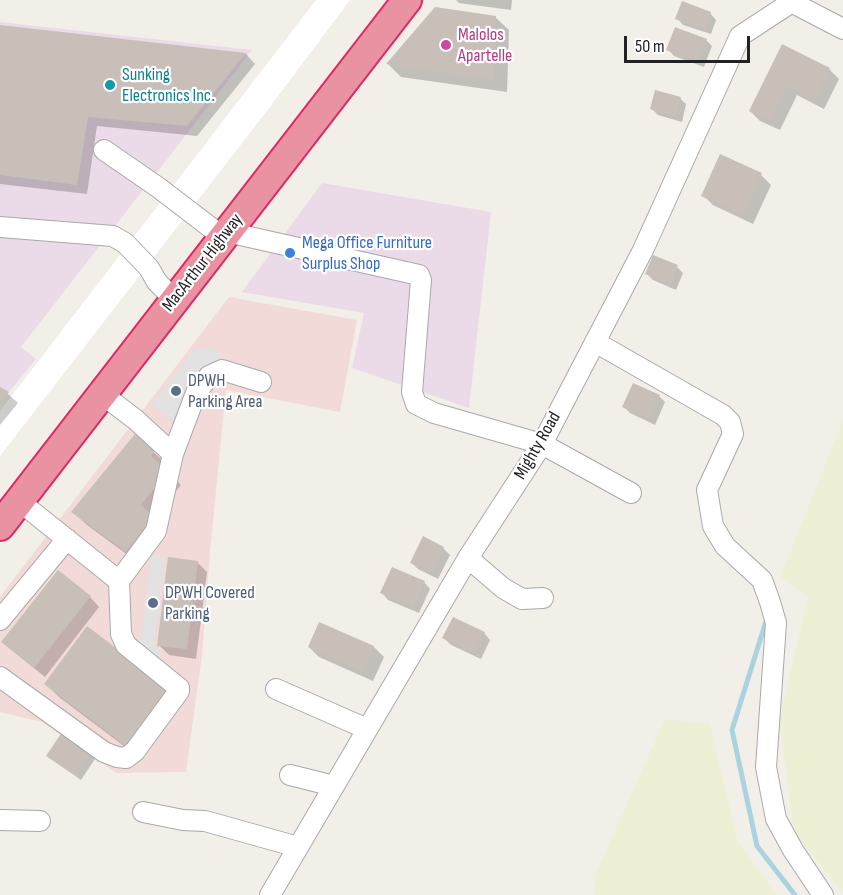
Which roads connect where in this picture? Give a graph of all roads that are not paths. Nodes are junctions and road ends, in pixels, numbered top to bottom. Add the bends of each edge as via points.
1 (407, 0) edge
2 (793, 1) edge
3 (843, 29) edge
4 (105, 150) dead end
5 (0, 227) edge
6 (225, 235) junction
7 (175, 300) junction
8 (595, 342) junction
9 (261, 382) dead end
10 (102, 394) junction
11 (542, 444) junction
12 (173, 454) junction
13 (631, 493) dead end
14 (19, 501) junction
15 (0, 526) edge
16 (67, 539) junction
17 (468, 558) junction
18 (119, 581) junction
19 (543, 598) dead end
20 (0, 620) edge
21 (0, 677) edge
22 (276, 689) dead end
23 (367, 729) junction
24 (290, 775) dead end
25 (334, 786) junction
26 (143, 812) dead end
27 (0, 820) edge
28 (40, 821) dead end
29 (298, 847) junction
30 (270, 895) edge
31 (823, 895) edge

1 - 6 highway, MacArthur Highway
2 - 3 street
2 - 8 street, Mighty Road via 740,36 643,250
4 - 6 street
5 - 7 street via 113,236 125,243
6 - 7 highway, MacArthur Highway
6 - 11 street via 419,275 412,392 416,404 434,413
7 - 10 highway, MacArthur Highway
8 - 11 street, Mighty Road
8 - 31 street via 730,422 733,434 707,490 713,526 725,546 762,580 770,602 776,623 766,767 776,819
9 - 12 street via 222,370 209,376 196,393
10 - 12 street
10 - 14 highway, MacArthur Highway
11 - 13 street
11 - 17 street, Mighty Road
12 - 18 street via 156,531
14 - 15 highway, MacArthur Highway
14 - 16 street
16 - 18 street
16 - 20 street
17 - 19 street via 503,588 522,598
17 - 23 street, Mighty Road
18 - 21 street via 121,634 126,645 179,688 135,751 126,758 104,752
22 - 23 street
23 - 25 street, Mighty Road
24 - 25 street
25 - 29 street, Mighty Road
26 - 29 street via 206,821
27 - 28 street
29 - 30 street, Mighty Road

